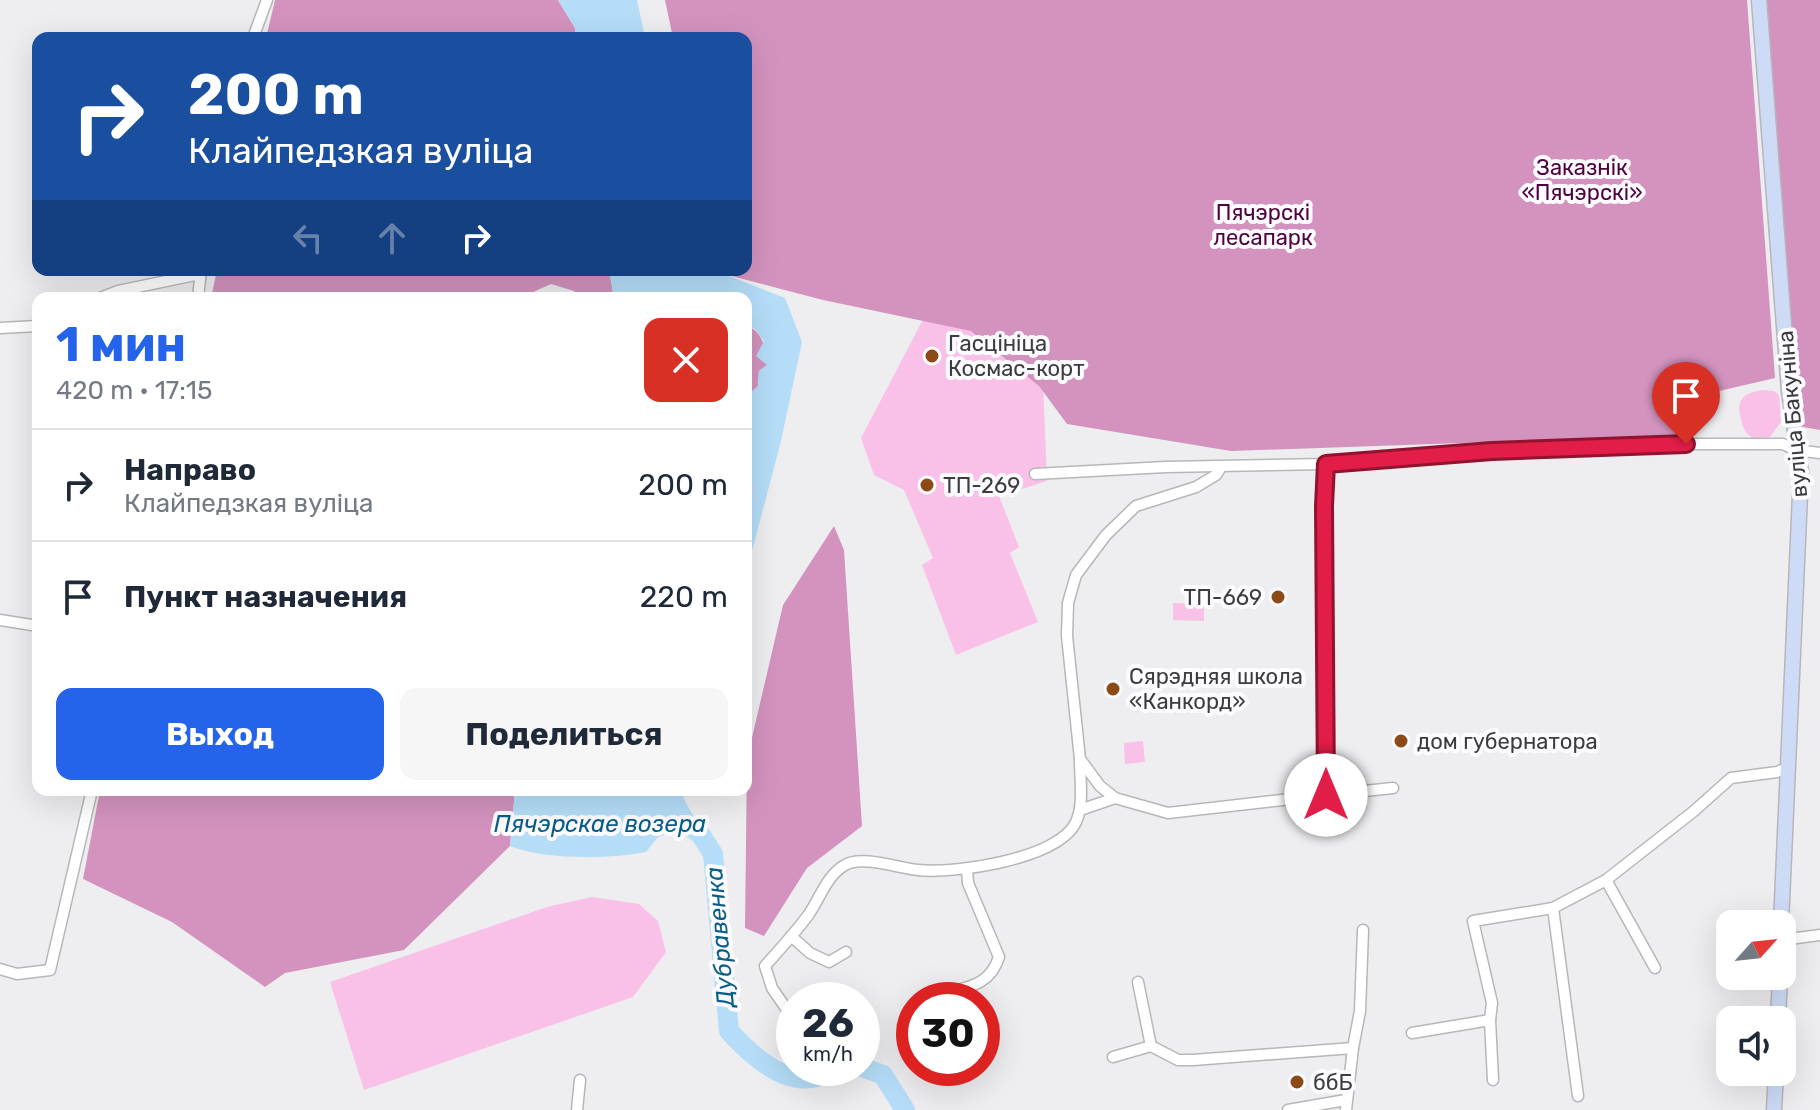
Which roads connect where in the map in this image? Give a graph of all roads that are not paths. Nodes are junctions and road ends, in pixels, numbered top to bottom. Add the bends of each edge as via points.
1 (267, 0) edge
2 (1759, 0) edge
3 (255, 32) edge
4 (184, 276) edge
5 (115, 292) edge
6 (32, 326) edge
7 (0, 328) edge
8 (1820, 444) edge
9 (1808, 451) edge
10 (1326, 464) junction
11 (1221, 467) junction
12 (1035, 474) dead end
13 (0, 620) edge
14 (32, 625) edge
15 (1080, 759) junction
16 (1789, 767) junction
17 (1393, 788) dead end
18 (1326, 795) junction
19 (91, 796) edge
20 (1115, 798) junction
21 (1080, 810) junction
22 (967, 869) junction
23 (1606, 880) junction
24 (1553, 908) junction
25 (1782, 910) edge
26 (1363, 930) dead end
27 (1820, 935) edge
28 (791, 936) junction
29 (1796, 938) edge
30 (846, 952) dead end
31 (1655, 968) dead end
32 (0, 969) edge
33 (981, 982) edge
34 (1138, 982) dead end
35 (776, 994) edge
36 (1490, 1020) junction
37 (1412, 1033) dead end
38 (1151, 1046) junction
39 (1353, 1048) junction
40 (1113, 1057) dead end
41 (580, 1080) dead end
42 (1493, 1080) dead end
43 (1775, 1086) edge
44 (1578, 1096) dead end
45 (1346, 1105) edge
46 (577, 1110) edge
47 (1288, 1110) edge
48 (1774, 1110) edge

1 - 3 street
2 - 9 street, вуліца Бакуніна via 1789,392
4 - 5 street
6 - 7 street
8 - 9 street
9 - 10 street via 1783,444 1658,444
9 - 16 street, вуліца Бакуніна via 1801,472
10 - 11 street
10 - 18 street
11 - 12 street
11 - 15 street via 1196,487 1136,506 1076,575 1067,636
13 - 14 street
15 - 20 street
15 - 21 street
16 - 23 street via 1731,778
16 - 25 street, вуліца Бакуніна
17 - 18 street
18 - 20 street via 1168,813
19 - 32 street via 50,970 17,974
20 - 21 street
21 - 22 street via 1062,840
22 - 28 street via 846,864
22 - 33 street via 999,957 992,975
23 - 24 street
23 - 31 street
24 - 36 street via 1473,921 1492,1003
24 - 44 street
26 - 39 street
27 - 29 street
28 - 30 street via 829,962
28 - 35 street via 765,966
34 - 38 street
36 - 37 street
36 - 42 street
38 - 39 street via 1178,1060
38 - 40 street
39 - 45 street
41 - 46 street
43 - 48 street
45 - 47 street via 1318,1103

